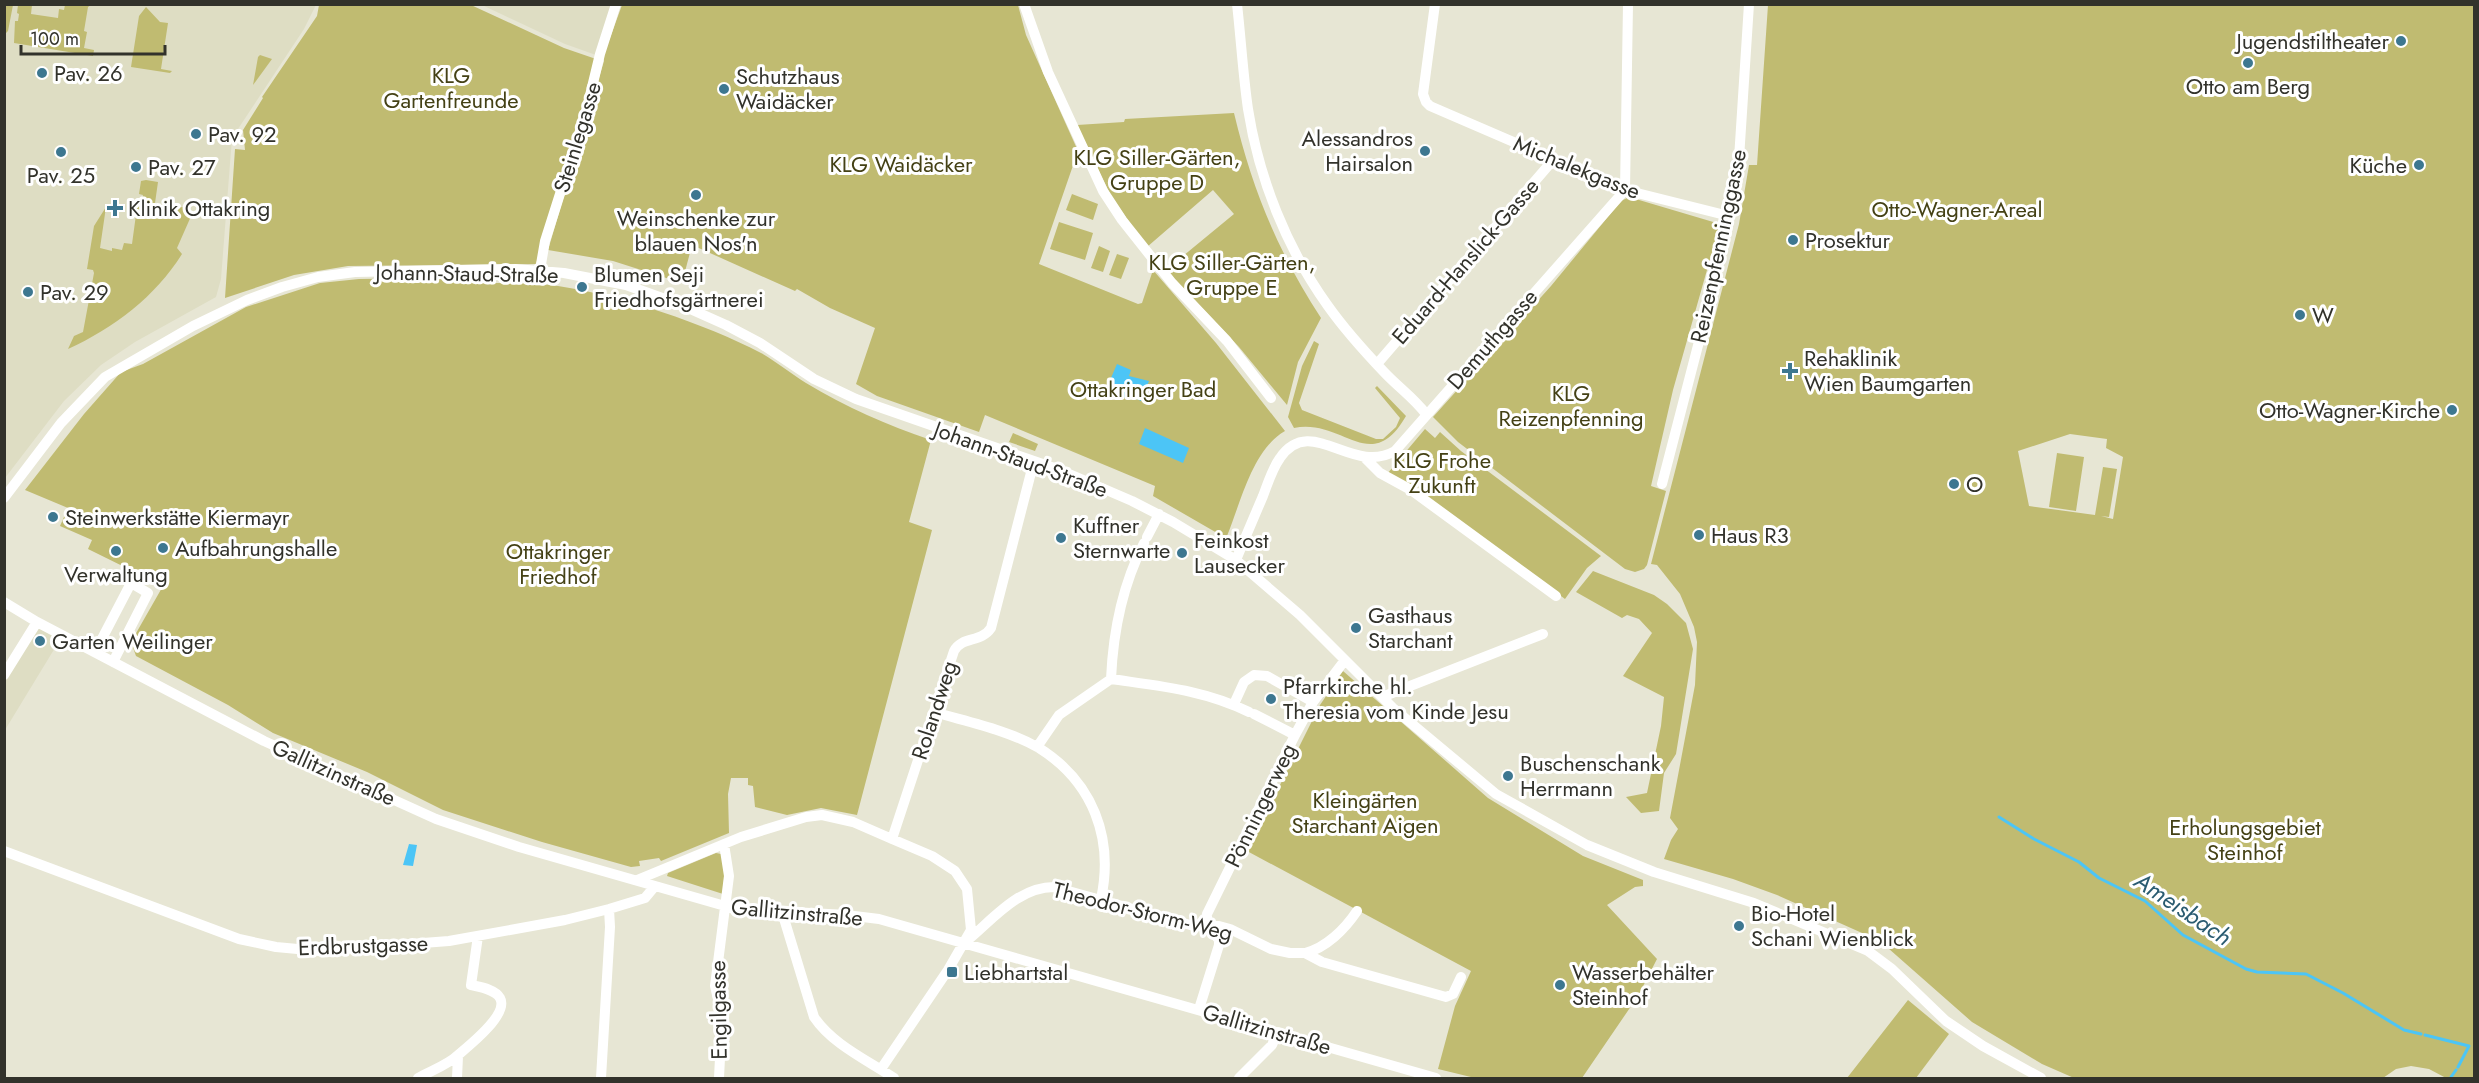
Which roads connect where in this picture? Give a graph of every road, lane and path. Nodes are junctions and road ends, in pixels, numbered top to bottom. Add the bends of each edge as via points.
1 (616, 4) edge
2 (1024, 4) edge
3 (1237, 4) edge
4 (1435, 4) edge
5 (1628, 4) edge
6 (1749, 4) edge
7 (1554, 159) junction
8 (1624, 190) junction
9 (1729, 216) junction
10 (540, 270) junction
11 (1377, 364) junction
12 (1271, 398) dead end
13 (1426, 414) junction
14 (1365, 458) junction
15 (1034, 461) junction
16 (1662, 484) dead end
17 (4, 498) edge
18 (1159, 514) junction
19 (1236, 560) junction
20 (1556, 596) dead end
21 (4, 602) edge
22 (37, 621) junction
23 (1543, 634) dead end
24 (95, 652) junction
25 (1345, 660) junction
26 (113, 662) junction
27 (4, 675) edge
28 (1111, 679) junction
29 (1382, 697) junction
30 (1312, 702) junction
31 (1234, 704) junction
32 (934, 712) junction
33 (1295, 735) junction
34 (1037, 747) junction
35 (892, 839) junction
36 (724, 844) junction
37 (4, 851) edge
38 (637, 880) junction
39 (655, 886) junction
40 (1101, 899) junction
41 (725, 906) junction
42 (609, 909) junction
43 (1357, 911) dead end
44 (782, 912) junction
45 (1207, 925) junction
46 (478, 936) junction
47 (965, 942) junction
48 (1305, 953) junction
49 (1461, 977) dead end
50 (458, 984) dead end
51 (471, 985) junction
52 (1199, 1009) junction
53 (1278, 1032) junction
54 (458, 1056) junction
55 (880, 1069) junction
56 (418, 1078) edge
57 (457, 1078) edge
58 (601, 1078) edge
59 (719, 1078) edge
60 (894, 1078) edge
61 (1239, 1078) edge
62 (1434, 1078) edge
63 (2041, 1078) edge

1 - 10 street, Steinlegasse via 545,241
2 - 12 street via 1048,72 1103,191 1172,283 1227,341
3 - 11 street via 1248,109 1270,195 1320,294
4 - 7 street, Michalekgasse via 1423,94 1426,102
5 - 8 street
6 - 9 street, Reizenpfenninggasse via 1738,174
7 - 8 street, Michalekgasse
7 - 11 street, Eduard-Hanslick-Gasse
8 - 9 street, Michalekgasse
8 - 13 street, Demuthgasse
9 - 16 street, Reizenpfenninggasse
10 - 15 street, Johann-Staud-Straße via 626,285 679,304 760,343 838,391
10 - 17 street, Johann-Staud-Straße via 355,272 318,276 248,300 193,326 105,377 61,423
11 - 13 street
13 - 14 street, Demuthgasse via 1395,451
14 - 19 street via 1316,441 1287,450 1275,466
14 - 20 street via 1380,473 1411,490
15 - 18 street, Johann-Staud-Straße
15 - 32 street, Rolandweg via 991,628 985,635 955,648
18 - 19 street, Johann-Staud-Straße
18 - 28 street via 1124,595 1116,627
19 - 25 street, Johann-Staud-Straße
21 - 22 street, Gallitzinstraße
22 - 24 street, Gallitzinstraße
22 - 27 street
23 - 29 street
24 - 26 street, Gallitzinstraße
24 - 26 street via 131,583 148,593
25 - 29 street, Johann-Staud-Straße
25 - 30 street, Pönningerweg
26 - 38 street, Gallitzinstraße via 264,741 436,819
28 - 31 street via 1193,691
28 - 34 street via 1059,715
29 - 63 street, Johann-Staud-Straße via 1485,786 1537,819 1639,867 1754,903 1856,945 1892,969 1947,1021
30 - 31 street via 1267,676 1254,675 1244,682
30 - 33 street, Pönningerweg
31 - 33 street
32 - 34 street
32 - 35 street, Rolandweg
33 - 45 street, Pönningerweg via 1207,914
34 - 40 street via 1073,778 1098,819 1106,861
35 - 36 street via 853,822 822,815
35 - 47 street via 945,863 962,879 972,919
36 - 38 street
36 - 41 street, Engilgasse via 729,871
37 - 46 street, Erdbrustgasse via 212,930 260,944 319,951
38 - 39 street, Gallitzinstraße
39 - 41 street, Gallitzinstraße
39 - 42 street, Erdbrustgasse via 645,898
40 - 45 street, Theodor-Storm-Weg via 1194,926
40 - 47 street, Theodor-Storm-Weg via 1054,886 1032,889
41 - 44 street, Gallitzinstraße
41 - 59 street, Engilgasse via 715,980 722,1017
42 - 46 street, Erdbrustgasse
42 - 58 street
43 - 48 street via 1331,939
44 - 47 street, Gallitzinstraße via 879,919
44 - 55 street via 814,1017 835,1039
45 - 48 street, Theodor-Storm-Weg via 1230,928 1279,951
45 - 52 street via 1219,945
46 - 51 street
47 - 52 street, Gallitzinstraße
47 - 55 street
48 - 49 street, Theodor-Storm-Weg via 1322,962 1446,997 1453,994
50 - 51 street
51 - 54 street via 498,995 502,1006 495,1020
52 - 53 street, Gallitzinstraße
53 - 61 street via 1272,1045
53 - 62 street, Gallitzinstraße
54 - 56 street
54 - 57 street
55 - 60 street

